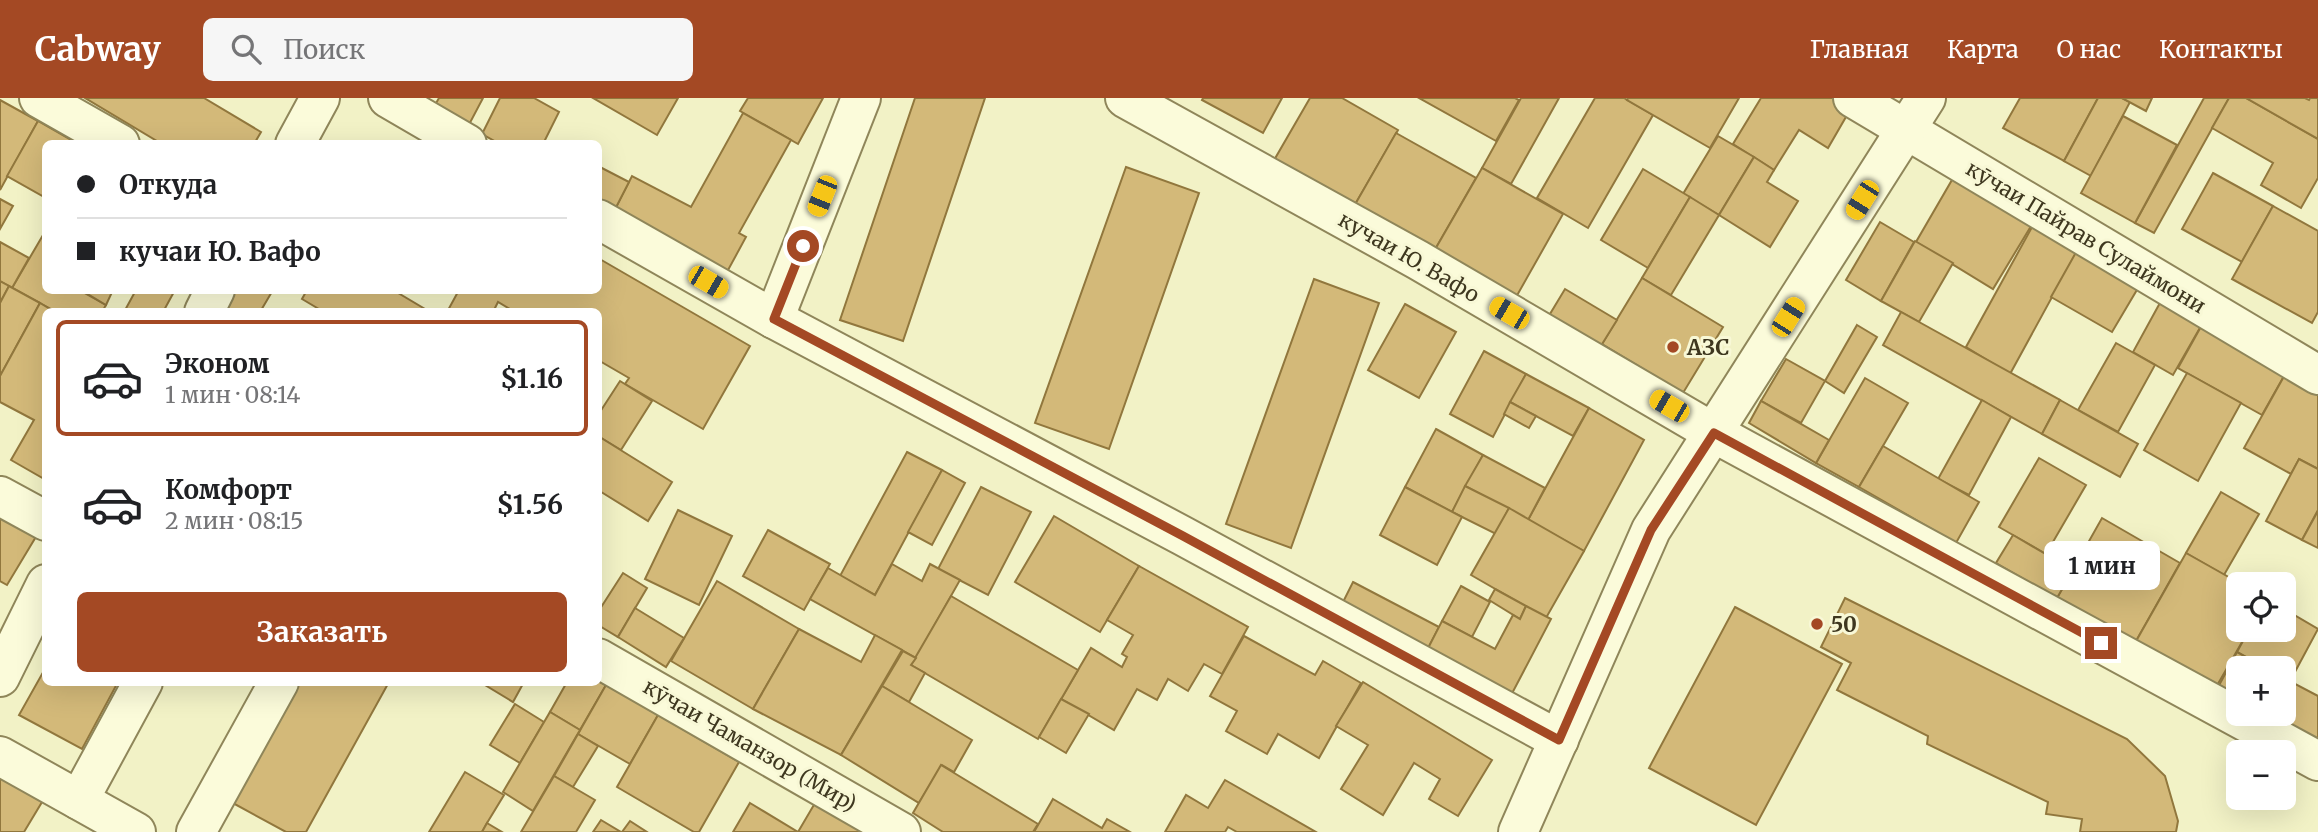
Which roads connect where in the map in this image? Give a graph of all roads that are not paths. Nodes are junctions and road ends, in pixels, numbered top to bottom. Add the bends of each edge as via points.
1 (39, 98) edge
2 (320, 98) edge
3 (388, 98) edge
4 (861, 98) edge
5 (1125, 98) edge
6 (1853, 98) edge
7 (1927, 98) edge
8 (1906, 130) junction
9 (114, 140) edge
10 (297, 140) edge
11 (460, 140) edge
12 (602, 221) edge
13 (774, 319) junction
14 (2318, 375) edge
15 (1714, 433) junction
16 (0, 496) edge
17 (42, 519) edge
18 (42, 592) edge
19 (602, 660) edge
20 (0, 677) edge
21 (141, 686) edge
22 (277, 686) edge
23 (1559, 740) junction
24 (0, 756) edge
25 (2318, 761) edge
26 (79, 800) junction
27 (136, 832) edge
28 (196, 832) edge
29 (901, 832) edge
30 (1518, 832) edge

1 - 9 street
2 - 10 street
3 - 11 street
4 - 13 street
5 - 15 street, кучаи Ю. Вафо via 1418,260
6 - 8 street, кӯчаи Пайрав Сулаймони
7 - 8 street
8 - 14 street, кӯчаи Пайрав Сулаймони
8 - 15 street
12 - 13 street
13 - 23 street
15 - 23 street via 1651,530
15 - 25 street, кучаи Ю. Вафо
16 - 17 street
18 - 20 street
19 - 29 street, кӯчаи Чаманзор (Мир)
21 - 26 street
22 - 28 street
23 - 30 street
24 - 26 street
26 - 27 street

